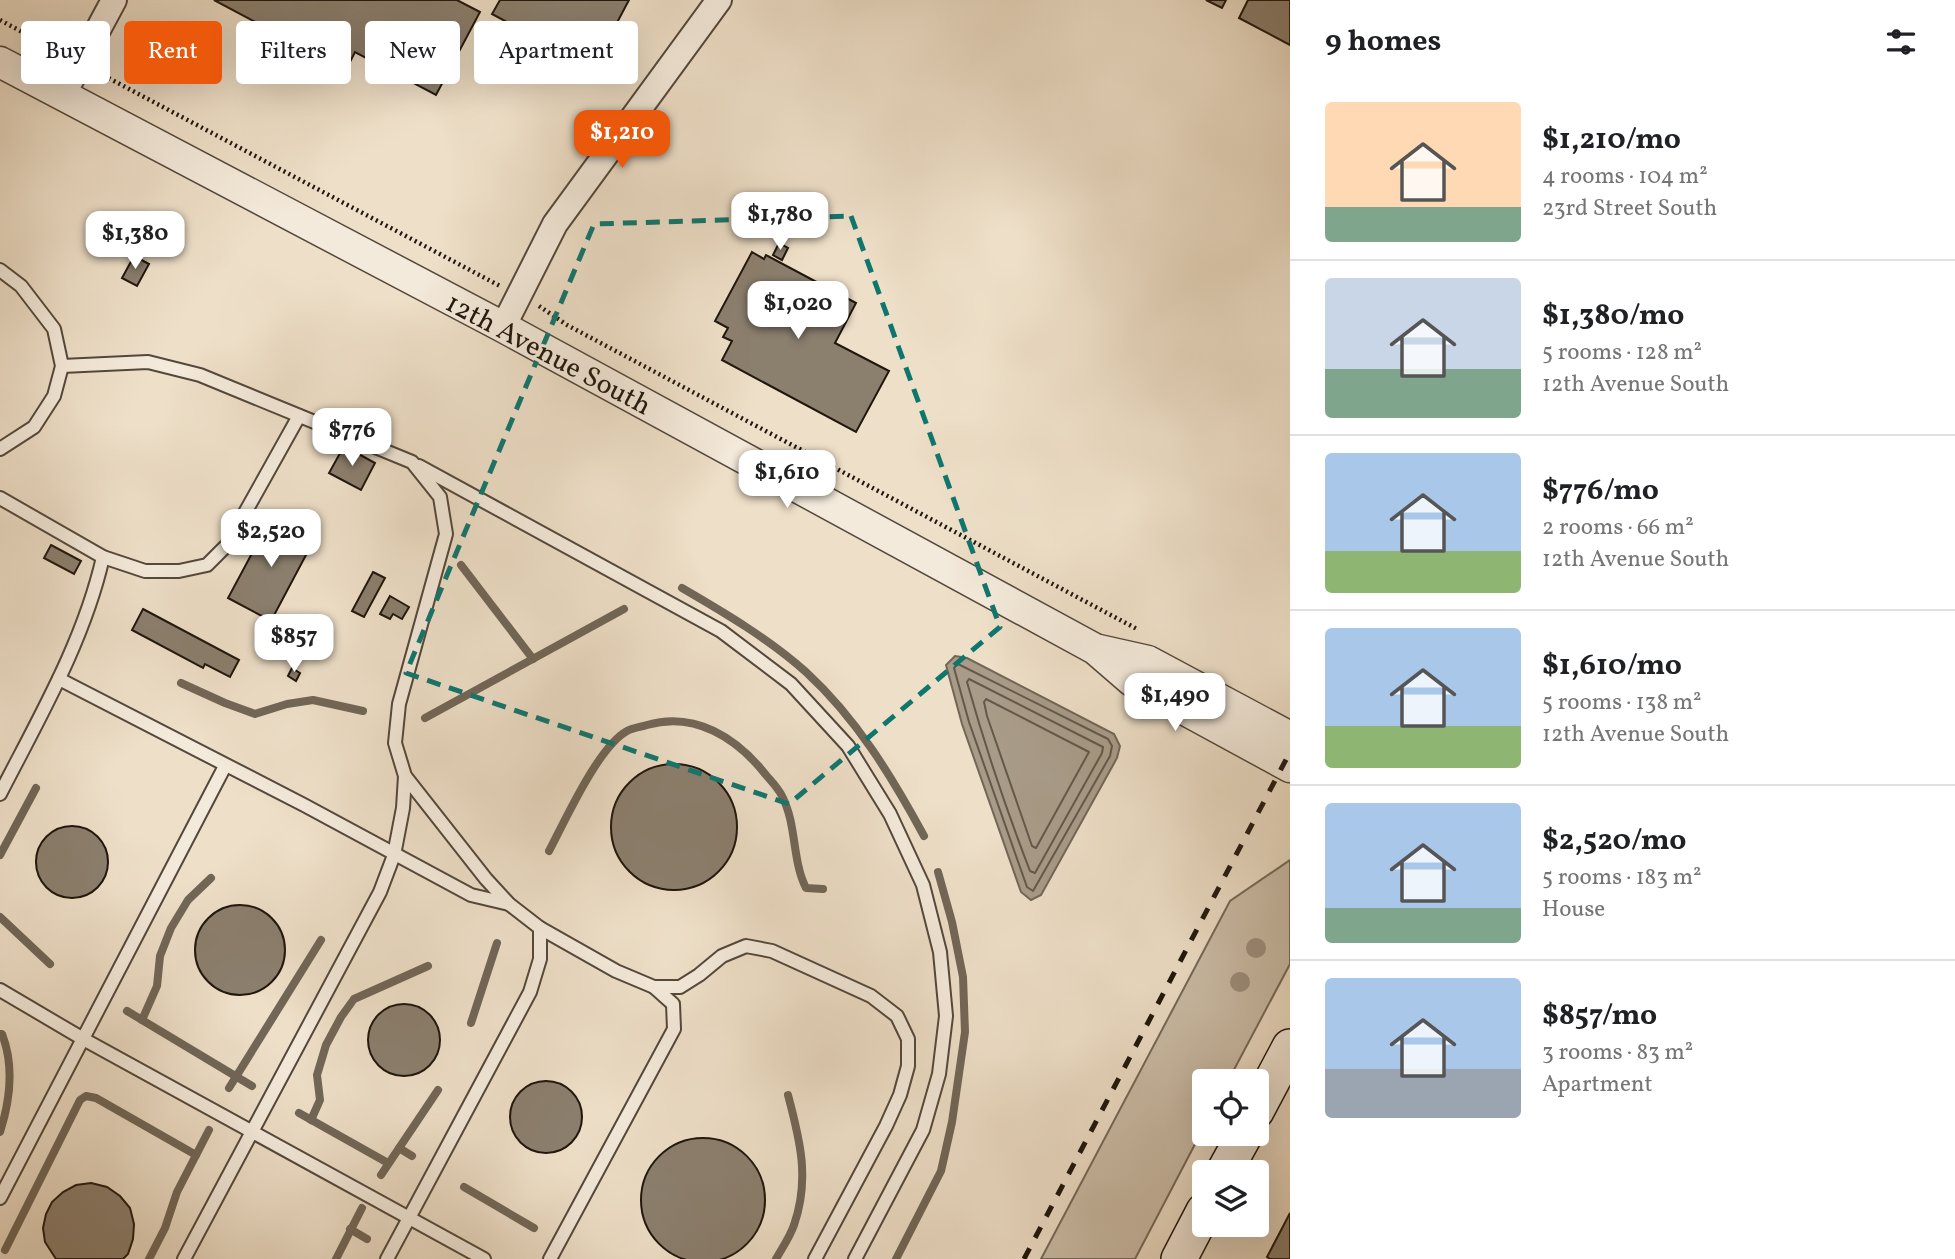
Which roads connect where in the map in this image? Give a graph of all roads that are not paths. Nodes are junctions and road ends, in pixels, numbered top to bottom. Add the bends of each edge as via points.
1 (114, 0) edge
2 (719, 0) edge
3 (0, 62) edge
4 (64, 95) junction
5 (0, 270) edge
6 (503, 327) junction
7 (62, 366) junction
8 (299, 416) junction
9 (0, 449) edge
10 (411, 462) junction
11 (0, 498) edge
12 (103, 557) junction
13 (1095, 649) junction
14 (59, 679) junction
15 (1290, 737) edge
16 (225, 766) junction
17 (1290, 767) edge
18 (405, 776) junction
19 (0, 794) edge
20 (394, 855) junction
21 (509, 904) junction
22 (540, 928) junction
23 (654, 987) junction
24 (0, 990) edge
25 (85, 1040) junction
26 (1290, 1047) edge
27 (1269, 1087) edge
28 (253, 1133) junction
29 (0, 1198) edge
30 (409, 1218) junction
31 (1192, 1234) edge
32 (184, 1259) edge
33 (387, 1259) edge
34 (484, 1259) edge
35 (550, 1259) edge
36 (816, 1259) edge
37 (855, 1259) edge
38 (1179, 1259) edge

1 - 4 street
2 - 6 street via 555,225
3 - 4 street, 12th Avenue South
4 - 6 street, 12th Avenue South
5 - 7 lane via 21,286 54,329
6 - 13 street, 12th Avenue South
7 - 8 lane via 148,362 200,375
7 - 9 lane via 54,397 34,427
8 - 10 lane
8 - 12 lane via 227,545 207,565 145,571
10 - 18 lane via 440,497 446,534 399,704 395,743
10 - 37 lane via 721,631 791,684 848,746 890,814 923,885 940,952 946,1016 939,1074 923,1130
11 - 12 lane
12 - 14 lane via 94,596
13 - 15 street, 12th Avenue South via 1148,661
13 - 17 street, 12th Avenue South via 1132,681
14 - 16 lane
14 - 19 lane
16 - 20 lane
16 - 25 lane
18 - 20 lane
18 - 21 lane
20 - 21 lane via 471,895
20 - 28 lane via 380,892
21 - 22 lane
22 - 23 lane
22 - 30 lane via 540,960 530,992
23 - 35 lane via 673,1004 674,1029
23 - 36 lane via 680,987 722,956 746,946 772,951 871,996 897,1016 908,1039 908,1066 900,1095
24 - 25 lane
25 - 28 lane
25 - 29 lane
26 - 27 main road
28 - 30 lane
28 - 32 lane
30 - 33 lane
30 - 34 lane
31 - 38 main road

